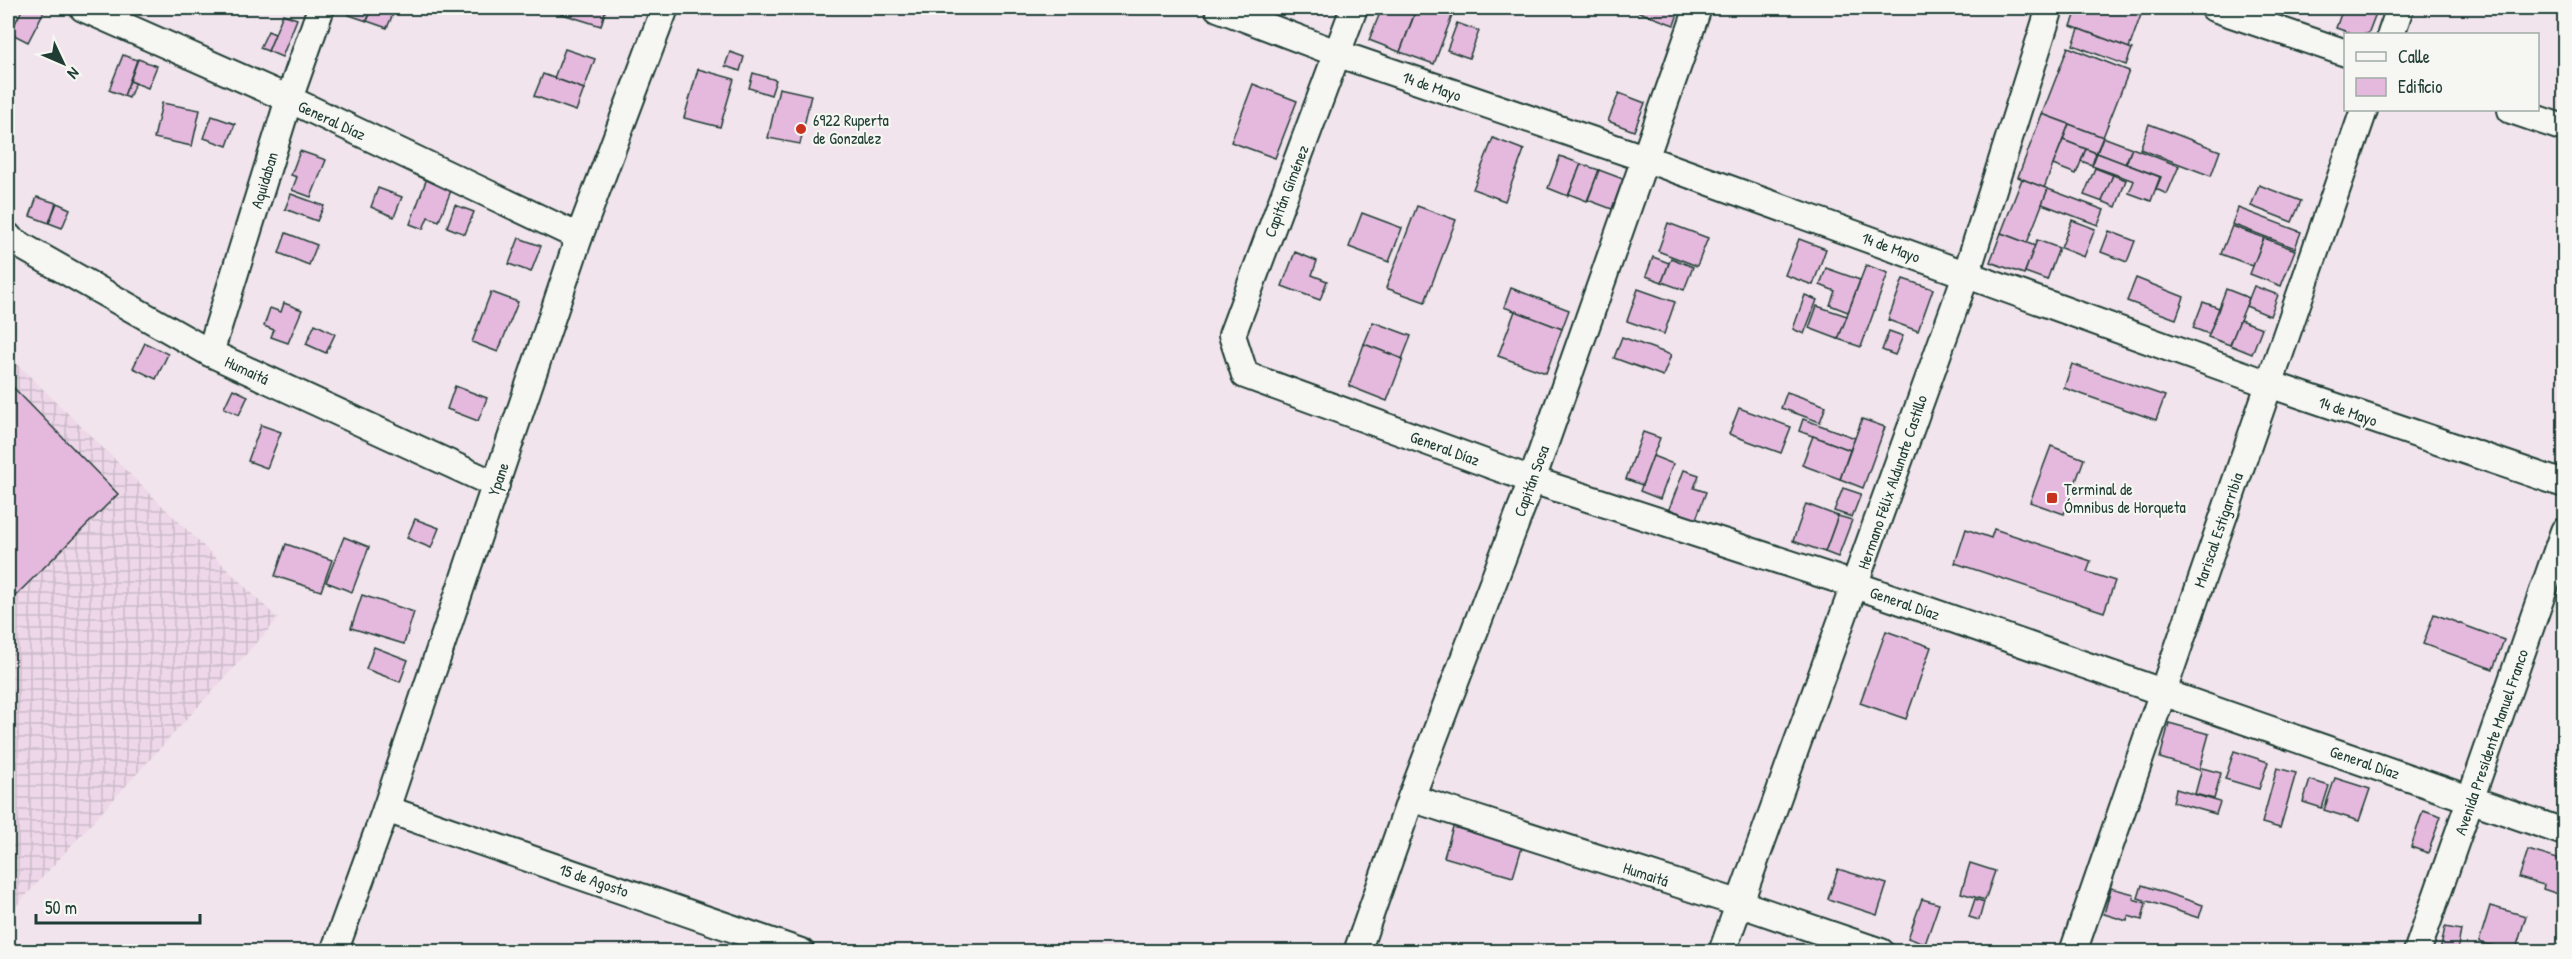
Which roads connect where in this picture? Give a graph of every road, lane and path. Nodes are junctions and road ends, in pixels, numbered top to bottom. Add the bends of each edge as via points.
1 (83, 8) edge
2 (321, 8) edge
3 (665, 8) edge
4 (1218, 8) edge
5 (1354, 8) edge
6 (1698, 8) edge
7 (2050, 8) edge
8 (2214, 8) edge
9 (2400, 8) edge
10 (2391, 33) edge
11 (2344, 51) edge
12 (1339, 54) junction
13 (289, 99) junction
14 (2364, 111) edge
15 (2514, 111) edge
16 (2565, 128) edge
17 (1644, 158) junction
18 (8, 236) edge
19 (579, 237) junction
20 (1966, 275) junction
21 (210, 353) junction
22 (1245, 375) joint
23 (2269, 384) junction
24 (1532, 480) junction
25 (2565, 484) edge
26 (495, 485) junction
27 (2565, 531) edge
28 (1855, 585) junction
29 (2162, 691) junction
30 (1411, 798) junction
31 (2472, 799) junction
32 (387, 809) junction
33 (2565, 832) edge
34 (1740, 904) junction
35 (334, 951) edge
36 (801, 951) edge
37 (1357, 951) edge
38 (1722, 951) edge
39 (1881, 951) edge
40 (2073, 951) edge
41 (2417, 951) edge

1 - 13 street, General Díaz
2 - 13 street, Aquidaban
3 - 19 street, Ypane
4 - 12 street, 14 de Mayo
5 - 12 street, Capitán Giménez
6 - 17 street, Capitán Sosa
7 - 20 street, Hermano Félix Aldunate Castillo
8 - 11 street
9 - 10 street
12 - 17 street, 14 de Mayo
12 - 22 street, Capitán Giménez via 1232,335
13 - 19 street, General Díaz
13 - 21 street, Aquidaban
14 - 23 street, Mariscal Estigarribia
15 - 16 street
17 - 20 street, 14 de Mayo
17 - 24 street, Capitán Sosa
18 - 21 street, Humaitá
19 - 26 street, Ypane
20 - 23 street, 14 de Mayo
20 - 28 street, Hermano Félix Aldunate Castillo
21 - 26 street, Humaitá
22 - 24 street, General Díaz
23 - 25 street, 14 de Mayo
23 - 29 street, Mariscal Estigarribia
24 - 28 street, General Díaz
24 - 30 street, Capitán Sosa
26 - 32 street, Ypane
27 - 31 street, Avenida Presidente Manuel Franco
28 - 29 street, General Díaz
28 - 34 street, Hermano Félix Aldunate Castillo
29 - 31 street, General Díaz
29 - 40 street, Mariscal Estigarribia
30 - 34 street, Humaitá
30 - 37 street, Capitán Sosa
31 - 33 street, General Díaz
31 - 41 street, Avenida Presidente Manuel Franco
32 - 35 street, Ypane
32 - 36 street, 15 de Agosto
34 - 38 street, Hermano Félix Aldunate Castillo
34 - 39 street, Humaitá

